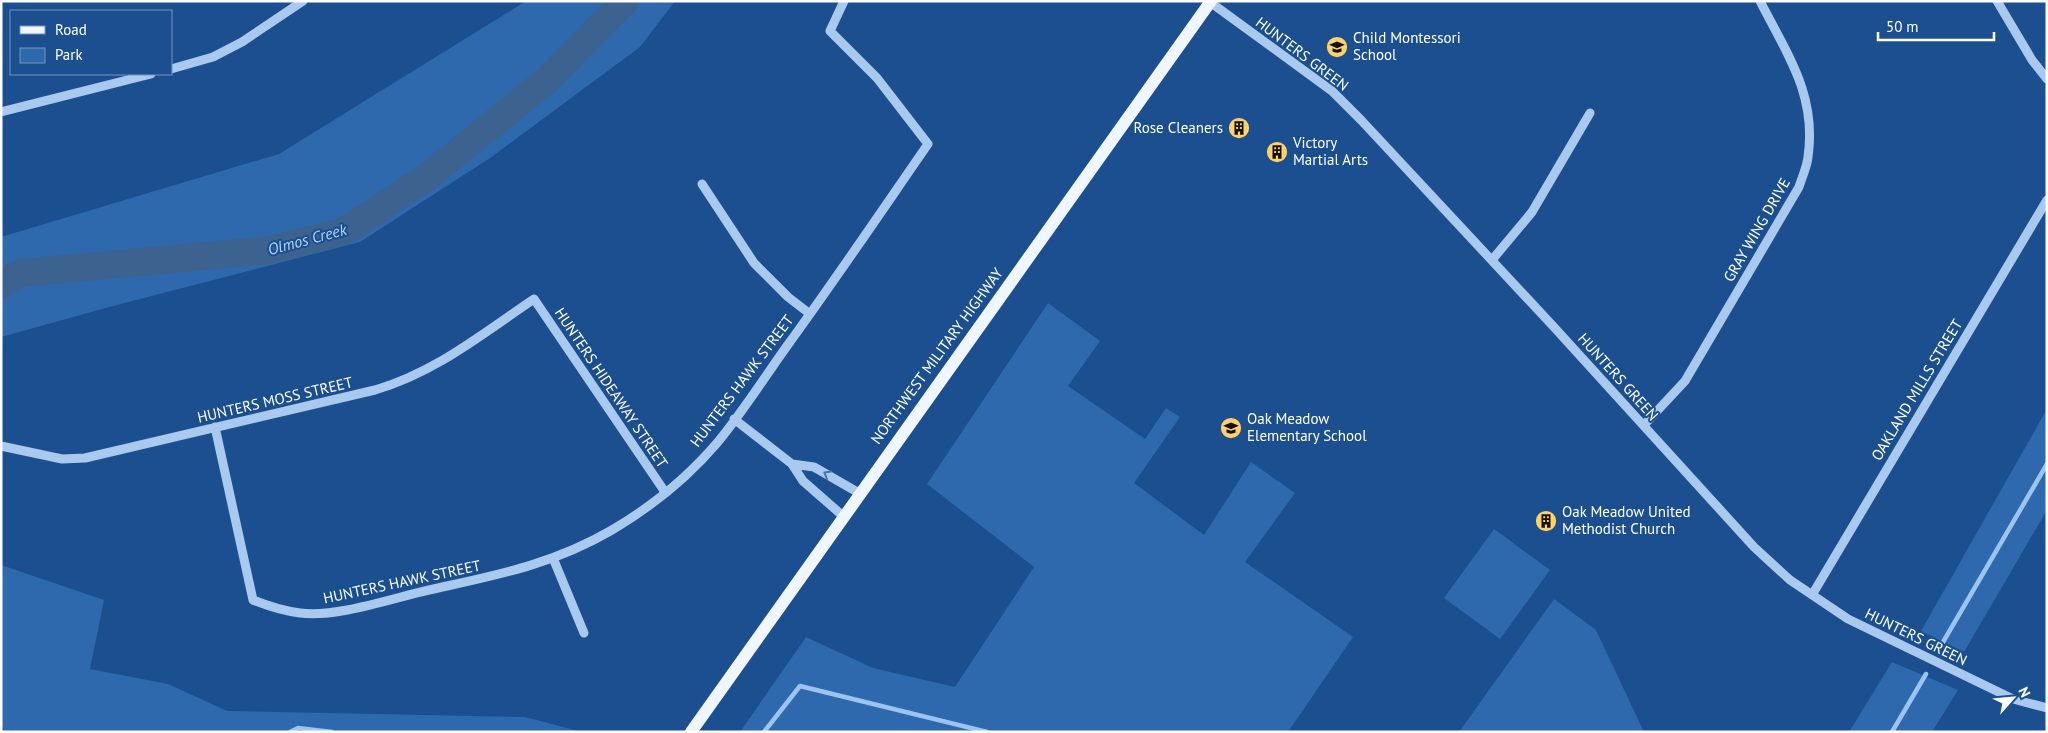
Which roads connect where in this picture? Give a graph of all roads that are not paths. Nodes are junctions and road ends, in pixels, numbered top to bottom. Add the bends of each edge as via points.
1 (303, 1) edge
2 (844, 1) edge
3 (1760, 1) edge
4 (1997, 1) edge
5 (1211, 2) edge
6 (172, 68) edge
7 (147, 75) edge
8 (2047, 79) edge
9 (1, 112) edge
10 (1590, 113) dead end
11 (702, 184) dead end
12 (2047, 200) edge
13 (1492, 260) junction
14 (534, 299) joint
15 (810, 314) junction
16 (734, 419) junction
17 (1644, 425) junction
18 (215, 428) junction
19 (1, 446) edge
20 (792, 464) junction
21 (665, 492) junction
22 (859, 493) junction
23 (843, 516) junction
24 (553, 558) junction
25 (1812, 595) junction
26 (584, 633) dead end
27 (2047, 708) edge
28 (691, 732) edge

1 - 6 street via 242,42 213,57
2 - 15 street, HUNTERS HAWK STREET via 830,31 877,78 928,144
3 - 17 street, GRAY WING DRIVE via 1807,101 1808,159 1800,187 1685,381
4 - 8 street
5 - 13 street, HUNTERS GREEN via 1332,91
5 - 22 main road, NORTHWEST MILITARY HIGHWAY
7 - 9 street
10 - 13 street via 1532,212
11 - 15 street via 754,263
12 - 25 street, OAKLAND MILLS STREET
13 - 17 street, HUNTERS GREEN
14 - 18 street, HUNTERS MOSS STREET via 439,363 398,384
14 - 21 street, HUNTERS HIDEAWAY STREET
15 - 16 street, HUNTERS HAWK STREET
16 - 20 street
16 - 21 street, HUNTERS HAWK STREET via 717,443
17 - 25 street, HUNTERS GREEN via 1754,547
18 - 19 street, HUNTERS MOSS STREET via 85,458 62,460
18 - 24 street, HUNTERS HAWK STREET via 253,600 272,608 330,613 487,578
22 -> 20 street via 814,467
20 - 23 street via 803,481
21 - 24 street, HUNTERS HAWK STREET via 612,530
22 - 23 main road, NORTHWEST MILITARY HIGHWAY
23 - 28 main road, NORTHWEST MILITARY HIGHWAY
24 - 26 street
25 - 27 street, HUNTERS GREEN via 1848,619 2005,695

